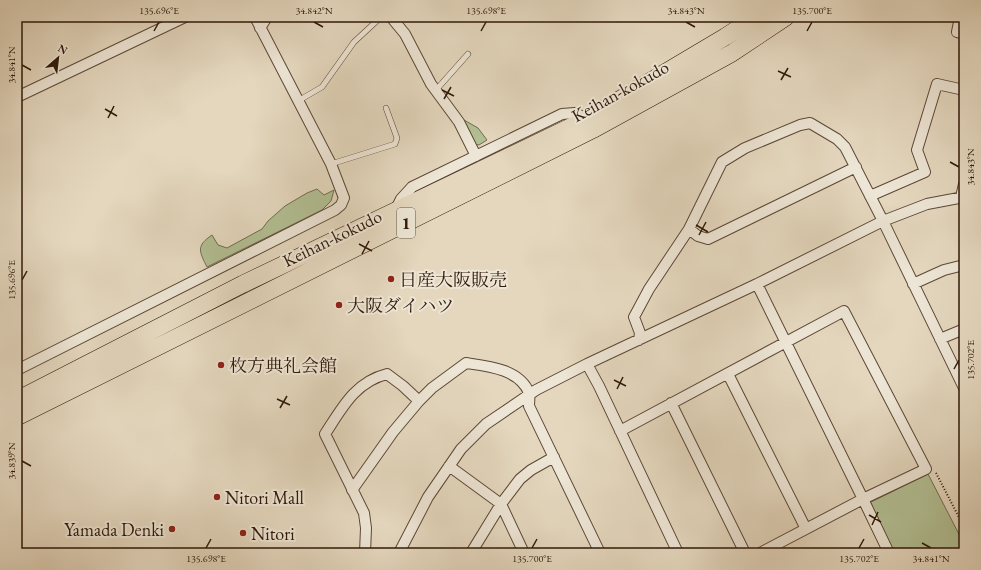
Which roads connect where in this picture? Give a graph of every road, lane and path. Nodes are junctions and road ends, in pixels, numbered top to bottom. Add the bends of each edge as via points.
1 (184, 17) edge
2 (255, 17) edge
3 (267, 17) edge
4 (381, 17) edge
5 (391, 17) edge
6 (756, 17) edge
7 (786, 17) edge
8 (960, 17) edge
9 (260, 28) junction
10 (964, 34) edge
11 (468, 54) dead end
12 (436, 90) junction
13 (964, 90) edge
14 (17, 97) edge
15 (298, 101) junction
16 (386, 108) dead end
17 (587, 119) junction
18 (476, 156) junction
19 (331, 164) junction
20 (856, 167) junction
21 (964, 184) edge
22 (870, 196) junction
23 (962, 197) edge
24 (395, 211) junction
25 (883, 222) junction
26 (689, 230) junction
27 (964, 265) edge
28 (757, 284) junction
29 (913, 284) junction
30 (964, 329) edge
31 (940, 339) junction
32 (639, 340) junction
33 (786, 343) junction
34 (587, 364) junction
35 (17, 370) edge
36 (728, 374) junction
37 (964, 388) edge
38 (530, 394) junction
39 (17, 400) edge
40 (419, 401) junction
41 (671, 403) junction
42 (17, 417) edge
43 (620, 431) junction
44 (554, 457) junction
45 (449, 466) junction
46 (926, 470) junction
47 (352, 490) junction
48 (863, 499) junction
49 (501, 504) junction
50 (964, 527) edge
51 (806, 529) junction
52 (365, 553) edge
53 (398, 553) edge
54 (471, 553) edge
55 (524, 553) edge
56 (600, 553) edge
57 (678, 553) edge
58 (745, 553) edge
59 (760, 553) edge
60 (888, 553) edge

1 - 14 street
2 - 9 street
3 - 9 street
4 - 15 lane via 354,42 322,87
5 - 12 street via 405,34
6 - 17 highway, Keihan-kokudo / 1
7 - 42 highway, Keihan-kokudo / 1 via 732,52 592,130
8 - 10 street via 957,32
9 - 15 street
11 - 12 lane
12 - 18 street via 459,122
13 - 22 street via 937,84 917,150 925,172
15 - 19 street
16 - 19 lane via 397,138 396,144
17 - 18 street via 575,112 562,114
17 - 24 highway, Keihan-kokudo / 1
18 - 24 street via 412,187
19 - 35 street via 344,198 335,210
20 - 22 street
20 - 26 street via 708,239
20 - 26 street via 845,147 837,139 810,123 800,125 745,148 722,162
21 - 23 street
22 - 25 street
23 - 25 street via 927,204
24 - 39 highway, Keihan-kokudo / 1 via 243,284
25 - 28 street
25 - 29 street
26 - 32 street via 649,289 634,317 640,333
27 - 29 street via 944,270
28 - 32 street
28 - 33 street
29 - 31 street
30 - 31 street
31 - 37 street
32 - 34 street
33 - 36 street
33 - 46 street via 844,311
33 - 48 street
34 - 38 street
34 - 43 street
36 - 41 street
36 - 51 street
38 - 40 street via 521,381 501,369 466,363
38 - 44 street via 529,406
38 - 45 street via 486,424
40 - 47 street via 392,432
40 - 47 street via 387,374 362,385 349,398 326,434
41 - 43 street
41 - 58 street
43 - 57 street
44 - 49 street via 520,479
44 - 56 street
45 - 49 street
45 - 53 street via 428,497
46 - 48 street
46 - 50 path via 933,467
47 - 52 street via 364,513
48 - 51 street
48 - 60 street
49 - 54 street
49 - 55 street
51 - 59 street

